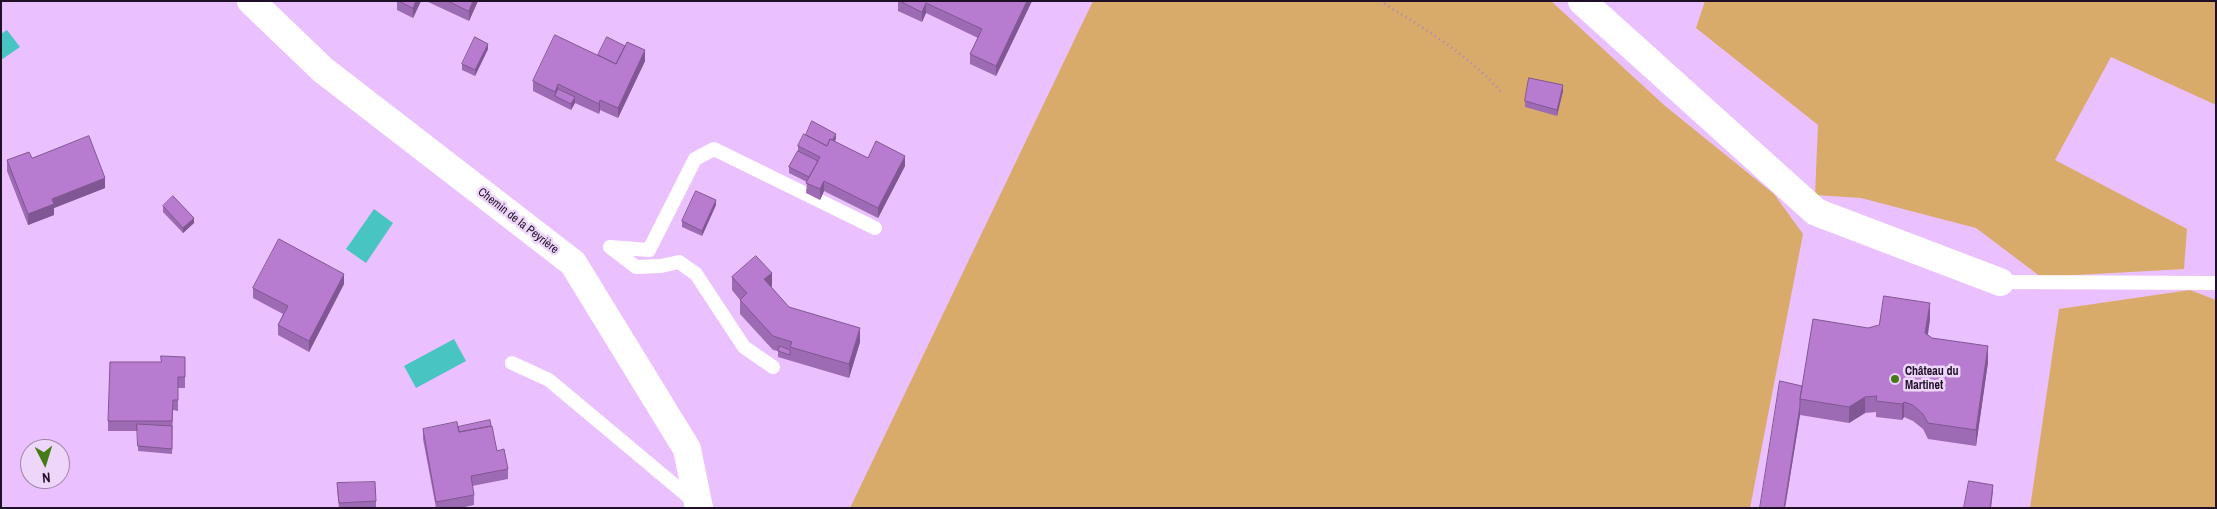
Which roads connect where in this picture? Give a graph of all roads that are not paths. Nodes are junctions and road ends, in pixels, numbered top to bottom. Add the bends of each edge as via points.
1 (251, 1) edge
2 (1582, 1) edge
3 (874, 228) dead end
4 (2000, 282) joint
5 (2216, 283) edge
6 (512, 363) dead end
7 (773, 367) dead end
8 (699, 507) edge

1 - 8 street, Chemin de la Peyrière via 323,70 573,263 686,448
2 - 4 street via 1816,212
3 - 7 lane via 714,149 695,159 649,250 610,247 636,267 679,262 696,274 744,347
4 - 5 lane
6 - 8 lane via 549,380

